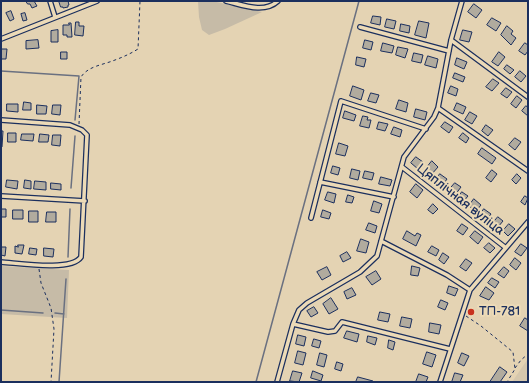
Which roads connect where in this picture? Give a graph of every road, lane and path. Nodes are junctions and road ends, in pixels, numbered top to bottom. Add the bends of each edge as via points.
1 (50, 1) edge
2 (97, 1) edge
3 (140, 1) edge
4 (226, 1) edge
5 (278, 1) edge
6 (462, 1) edge
7 (54, 17) junction
8 (360, 27) dead end
9 (1, 39) edge
10 (451, 40) junction
11 (449, 50) junction
12 (528, 97) edge
13 (438, 108) junction
14 (1, 120) edge
15 (78, 128) junction
16 (426, 129) junction
17 (402, 167) junction
18 (528, 171) edge
19 (320, 182) junction
20 (1, 196) edge
21 (394, 197) junction
22 (84, 201) junction
23 (311, 218) dead end
24 (528, 222) edge
25 (381, 241) junction
26 (506, 248) junction
27 (1, 262) edge
28 (38, 265) junction
29 (470, 290) junction
30 (462, 314) junction
31 (293, 324) junction
32 (450, 349) junction
33 (528, 354) edge
34 (514, 369) junction
35 (51, 382) edge
36 (277, 382) edge
37 (440, 382) edge
38 (507, 382) edge

1 - 7 street
2 - 7 street
3 - 15 path via 138,49 94,68 81,77
4 - 5 street via 264,8
6 - 10 street
7 - 9 street
8 - 11 street
10 - 11 street
10 - 12 street
11 - 13 street
13 - 16 street
13 - 18 street
14 - 15 street
15 - 22 street via 87,135
16 - 17 street via 404,157
16 - 19 street via 341,101
17 - 21 street
17 - 26 street, Цяплічная вуліца
19 - 21 street
19 - 23 street
20 - 22 street
21 - 25 street
22 - 28 street via 81,257 66,265
24 - 26 street
25 - 29 street via 447,275
25 - 31 street via 377,256 360,272 307,303 299,310
26 - 29 street
27 - 28 street
28 - 35 path via 41,283 52,308 54,329
29 - 30 street
30 - 32 street
30 - 34 path via 482,326 513,352
31 - 32 street via 328,332 335,331 342,322
31 - 36 street
32 - 37 street
33 - 34 path
34 - 38 path

